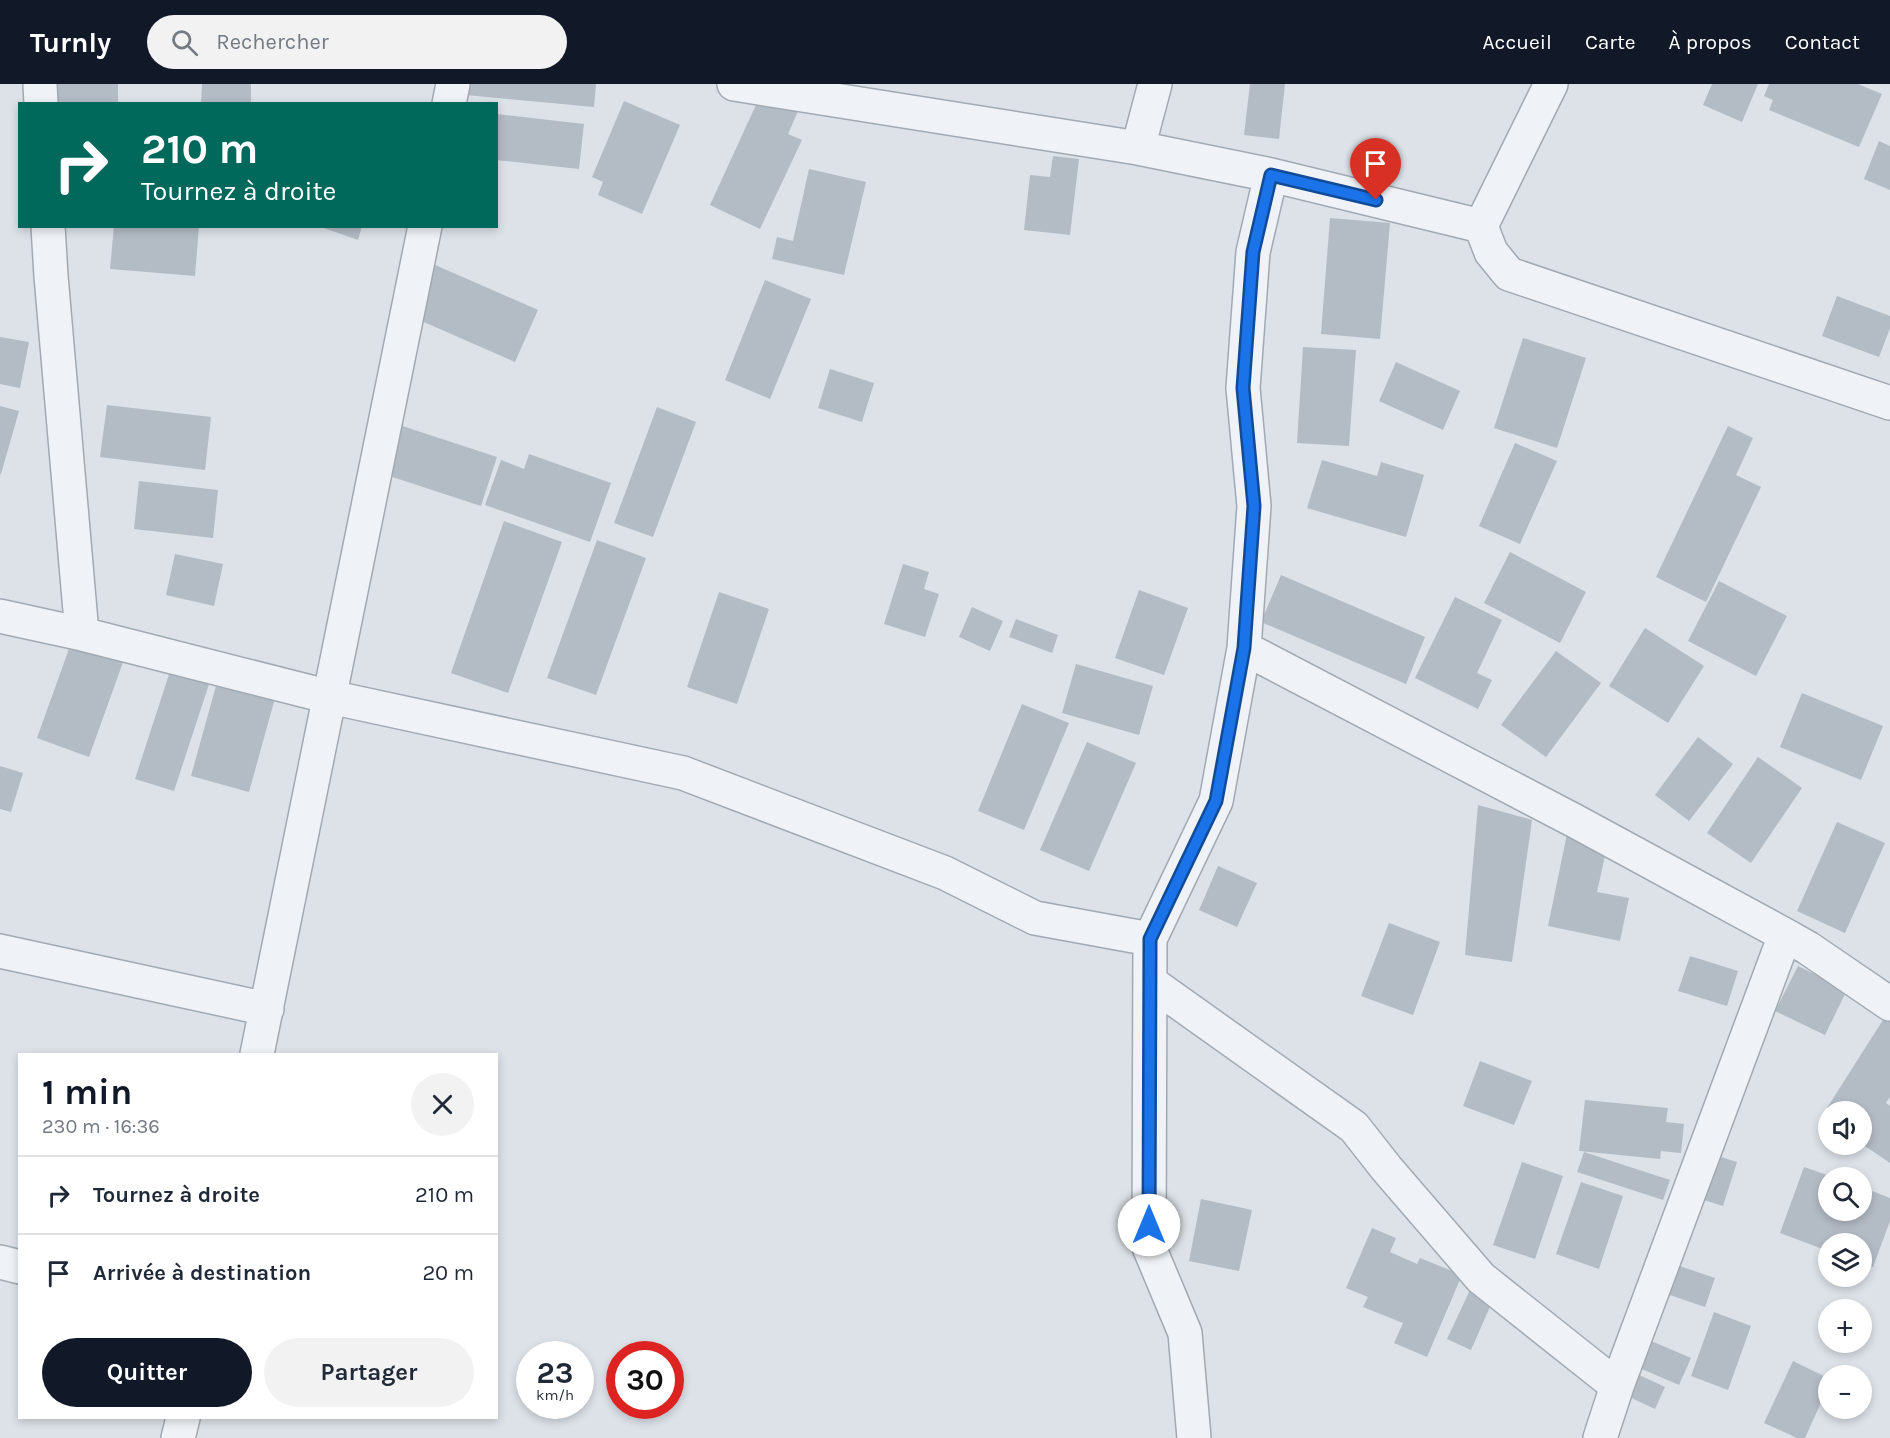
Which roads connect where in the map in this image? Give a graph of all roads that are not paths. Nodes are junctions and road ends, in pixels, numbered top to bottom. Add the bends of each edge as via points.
1 (40, 84) edge
2 (453, 84) edge
3 (734, 84) edge
4 (1155, 84) edge
5 (1551, 84) edge
6 (42, 102) edge
7 (449, 102) edge
8 (1138, 148) junction
9 (1271, 175) junction
10 (1481, 226) junction
11 (48, 228) edge
12 (425, 228) edge
13 (1890, 403) edge
14 (0, 616) edge
15 (82, 634) junction
16 (1244, 648) junction
17 (330, 697) junction
18 (1785, 935) junction
19 (1150, 939) junction
20 (0, 951) edge
21 (1150, 982) junction
22 (1890, 1004) edge
23 (267, 1009) junction
24 (257, 1053) edge
25 (0, 1262) edge
26 (18, 1266) edge
27 (1617, 1386) junction
28 (183, 1419) edge
29 (178, 1438) edge
30 (1194, 1438) edge
31 (1600, 1438) edge

1 - 6 street
2 - 7 street
3 - 8 street
4 - 8 street
5 - 10 street
8 - 9 street
9 - 10 street
9 - 16 street via 1253,252 1243,388 1254,506
10 - 13 street via 1491,252 1509,274
11 - 15 street
12 - 17 street
14 - 15 street
15 - 17 street
16 - 18 street
16 - 19 street via 1216,801
17 - 19 street via 683,772 945,873 1035,918
17 - 23 street
18 - 22 street
18 - 27 street
19 - 21 street
20 - 23 street
21 - 27 street via 1354,1127 1481,1278
21 - 30 street via 1149,1247 1185,1333
23 - 24 street
25 - 26 street
27 - 31 street
28 - 29 street

